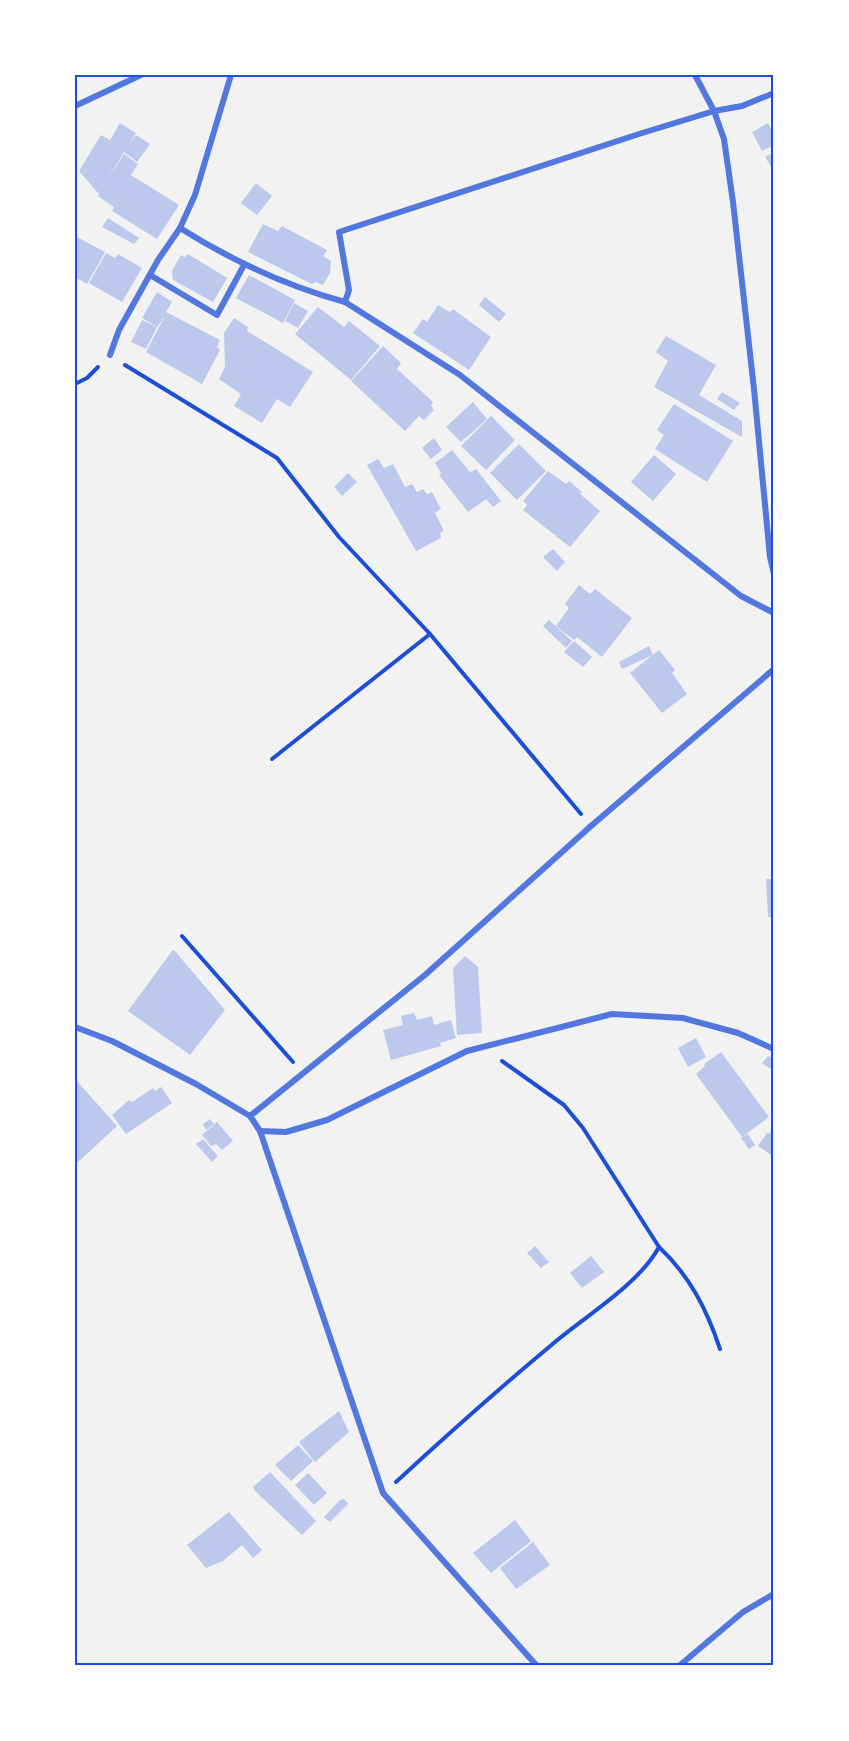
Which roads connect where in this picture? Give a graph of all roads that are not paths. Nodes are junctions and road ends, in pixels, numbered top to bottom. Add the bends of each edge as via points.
1 (141, 75) edge
2 (231, 75) edge
3 (694, 75) edge
4 (774, 93) edge
5 (75, 106) edge
6 (714, 111) junction
7 (180, 228) junction
8 (244, 265) junction
9 (150, 275) junction
10 (345, 302) junction
11 (110, 355) road end
12 (774, 574) edge
13 (774, 613) edge
14 (774, 669) edge
15 (75, 1027) edge
16 (774, 1049) edge
17 (250, 1116) junction
18 (260, 1131) junction
19 (774, 1598) edge
20 (537, 1666) edge
21 (679, 1666) edge

1 - 5 street
2 - 7 street via 195,195
3 - 6 street
4 - 6 street via 742,106
6 - 10 street via 339,231 349,290
6 - 12 street via 724,139 733,202
7 - 8 street
7 - 9 street
8 - 9 street via 217,315
8 - 10 street
9 - 11 street via 119,330
10 - 13 street via 459,375 741,596
14 - 17 street via 425,975
15 - 17 street via 112,1041
16 - 18 street via 738,1033 683,1018 612,1014 467,1052 327,1120 286,1132
17 - 18 street
18 - 20 street via 383,1494
19 - 21 street via 772,1595 743,1612

